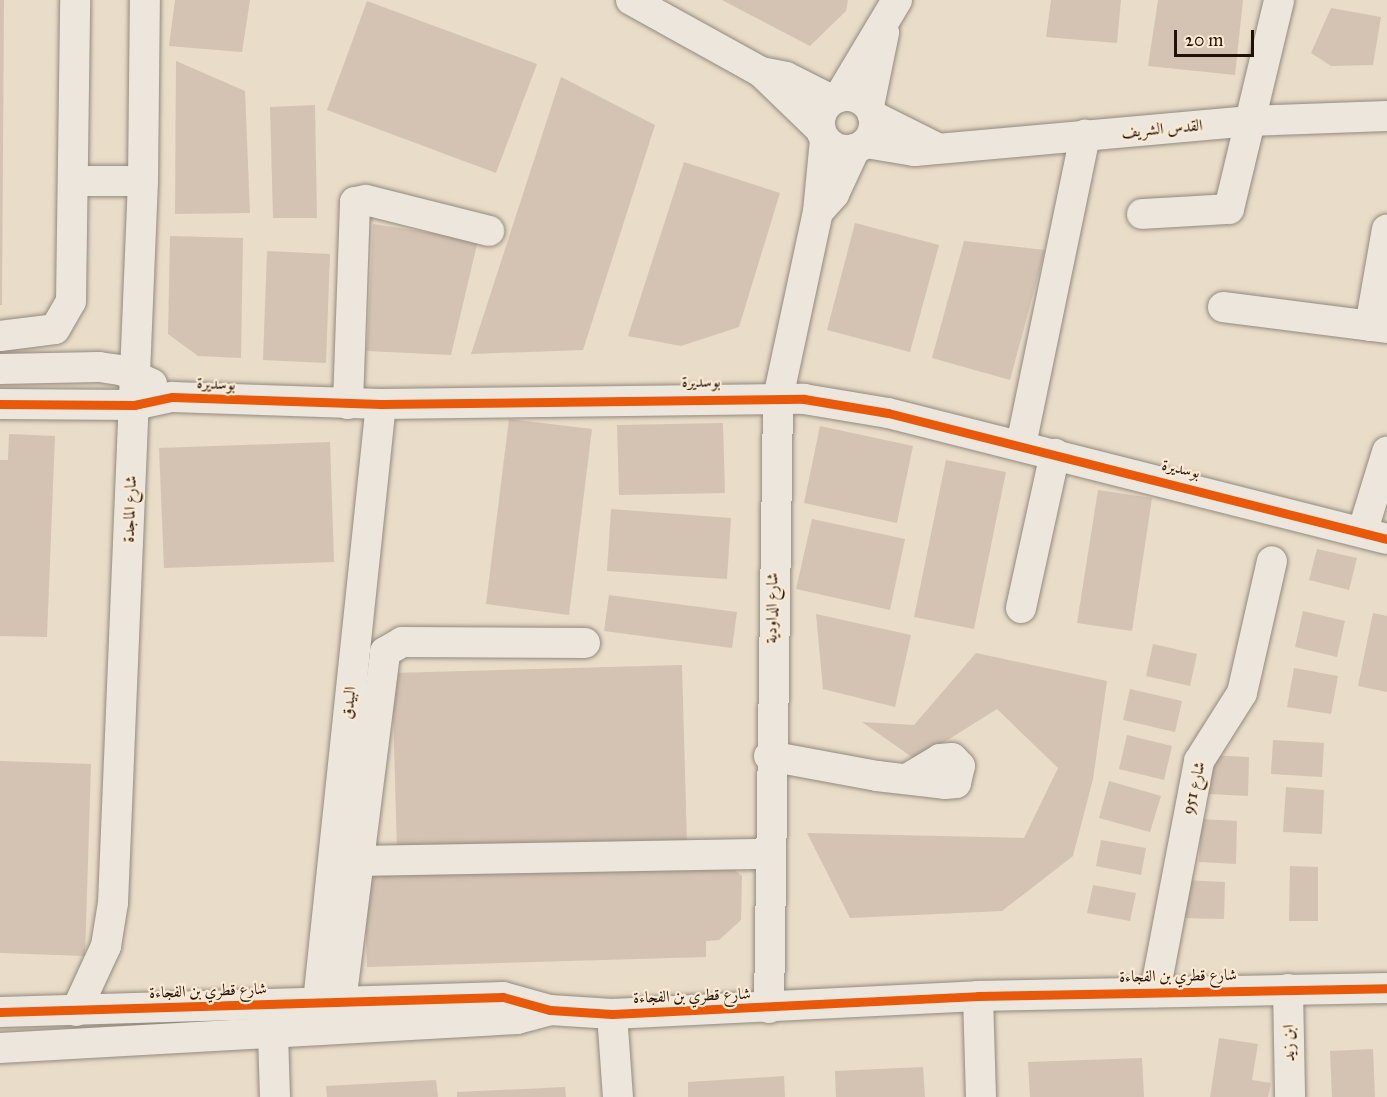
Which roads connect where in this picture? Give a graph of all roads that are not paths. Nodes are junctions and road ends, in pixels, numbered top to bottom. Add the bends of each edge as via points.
1 (75, 0) edge
2 (145, 0) edge
3 (631, 0) edge
4 (897, 0) edge
5 (1279, 0) edge
6 (885, 29) junction
7 (761, 72) junction
8 (836, 99) junction
9 (1387, 116) edge
10 (1248, 121) junction
11 (866, 129) junction
12 (822, 134) junction
13 (1085, 135) junction
14 (76, 181) junction
15 (143, 181) junction
16 (818, 212) junction
17 (1142, 214) dead end
18 (1387, 229) edge
19 (489, 231) dead end
20 (1223, 307) dead end
21 (1379, 327) edge
22 (0, 336) edge
23 (13, 369) edge
24 (136, 375) junction
25 (172, 397) junction
26 (778, 398) junction
27 (348, 404) junction
28 (381, 404) junction
29 (6, 405) edge
30 (134, 405) junction
31 (1021, 445) junction
32 (1387, 452) edge
33 (1055, 454) junction
34 (1375, 535) edge
35 (1272, 561) dead end
36 (1021, 608) dead end
37 (585, 643) dead end
38 (769, 756) junction
39 (908, 779) dead end
40 (769, 854) junction
41 (357, 861) junction
42 (1387, 988) edge
43 (1288, 989) junction
44 (1155, 992) junction
45 (978, 996) junction
46 (329, 1002) junction
47 (769, 1008) junction
48 (550, 1010) junction
49 (76, 1011) junction
50 (0, 1012) edge
51 (612, 1014) junction
52 (273, 1034) junction
53 (0, 1048) edge
54 (275, 1097) edge
55 (618, 1097) edge
56 (981, 1097) edge
57 (1290, 1097) edge

1 - 14 street
2 - 15 street, شارع الماجدة
3 - 7 street
4 - 6 street, شارع الداودية
5 - 10 street
6 - 8 street, شارع الداودية
6 - 11 street, شارع الداودية
7 - 8 street via 794,80
7 - 12 street
8 - 11 street via 855,97
8 - 12 street via 822,112
9 - 10 street, القدس الشريف
10 - 13 street, القدس الشريف
10 - 17 street via 1229,209
11 - 12 street via 838,149
11 - 13 street, القدس الشريف via 890,150
11 - 16 street, شارع الداودية via 834,194
12 - 16 street, شارع الداودية
13 - 31 street
14 - 15 street
14 - 22 street via 72,293 64,320 55,328
15 - 24 street, شارع الماجدة
16 - 26 street, شارع الداودية
18 - 21 street
19 - 27 street via 366,200 355,202
20 - 21 street
23 - 24 street, بوسديرة via 99,367
23 - 29 street via 31,386
24 - 25 street, بوسديرة
24 - 30 street, شارع الماجدة
25 - 27 street, بوسديرة
25 - 30 street, بوسديرة
26 - 28 street, بوسديرة
26 - 31 street, بوسديرة via 888,413
26 - 38 street, شارع الداودية
27 - 28 street, بوسديرة
28 - 46 street, البيدق
29 - 30 street, بوسديرة
30 - 49 street, شارع الماجدة via 113,903 106,946
31 - 33 street, بوسديرة
32 - 34 street
33 - 34 street, بوسديرة
33 - 36 street
35 - 44 street, شارع 951 via 1242,693 1199,761
37 - 41 street via 402,642 385,652
38 - 39 street
38 - 40 street, شارع الداودية
40 - 41 street
40 - 47 street, شارع الداودية
41 - 46 street
42 - 43 street, شارع قطري بن الفجاءة
43 - 44 street, شارع قطري بن الفجاءة
43 - 57 street, ابن زيد
44 - 45 street, شارع قطري بن الفجاءة
45 - 47 street, شارع قطري بن الفجاءة
45 - 56 street
46 - 48 street, شارع قطري بن الفجاءة via 503,997
46 - 49 street, شارع قطري بن الفجاءة
47 - 51 street, شارع قطري بن الفجاءة
48 - 51 street, شارع قطري بن الفجاءة
48 - 52 street, شارع قطري بن الفجاءة via 518,1018
49 - 50 street, شارع قطري بن الفجاءة
51 - 55 street
52 - 53 street, شارع قطري بن الفجاءة
52 - 54 street

